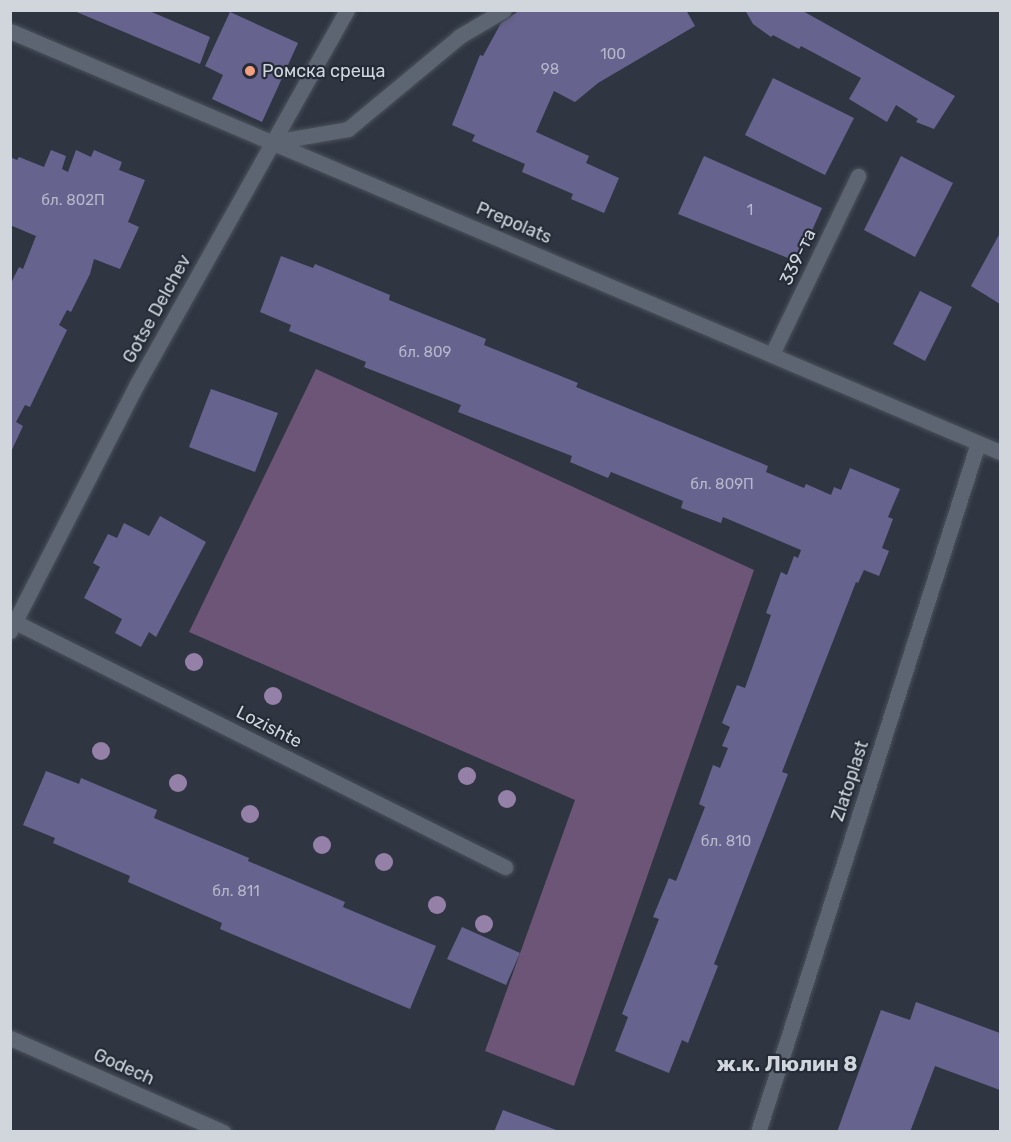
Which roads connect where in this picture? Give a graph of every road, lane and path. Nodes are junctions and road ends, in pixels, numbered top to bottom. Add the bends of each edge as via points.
1 (347, 10) edge
2 (504, 10) edge
3 (10, 31) edge
4 (273, 142) junction
5 (858, 176) dead end
6 (772, 354) junction
7 (978, 443) junction
8 (1000, 452) edge
9 (13, 627) edge
10 (505, 867) dead end
11 (10, 1038) edge
12 (223, 1131) edge
13 (758, 1131) edge

1 - 4 street, Gotse Delchev
2 - 4 street via 460,36 348,129
3 - 4 street, Prepolats
4 - 6 street, Prepolats
4 - 9 street, Gotse Delchev via 137,384
5 - 6 street, 339-та
6 - 7 street, Prepolats
7 - 8 street, Prepolats
7 - 13 street, Zlatoplast
9 - 10 street, Lozishte
11 - 12 street, Godech

